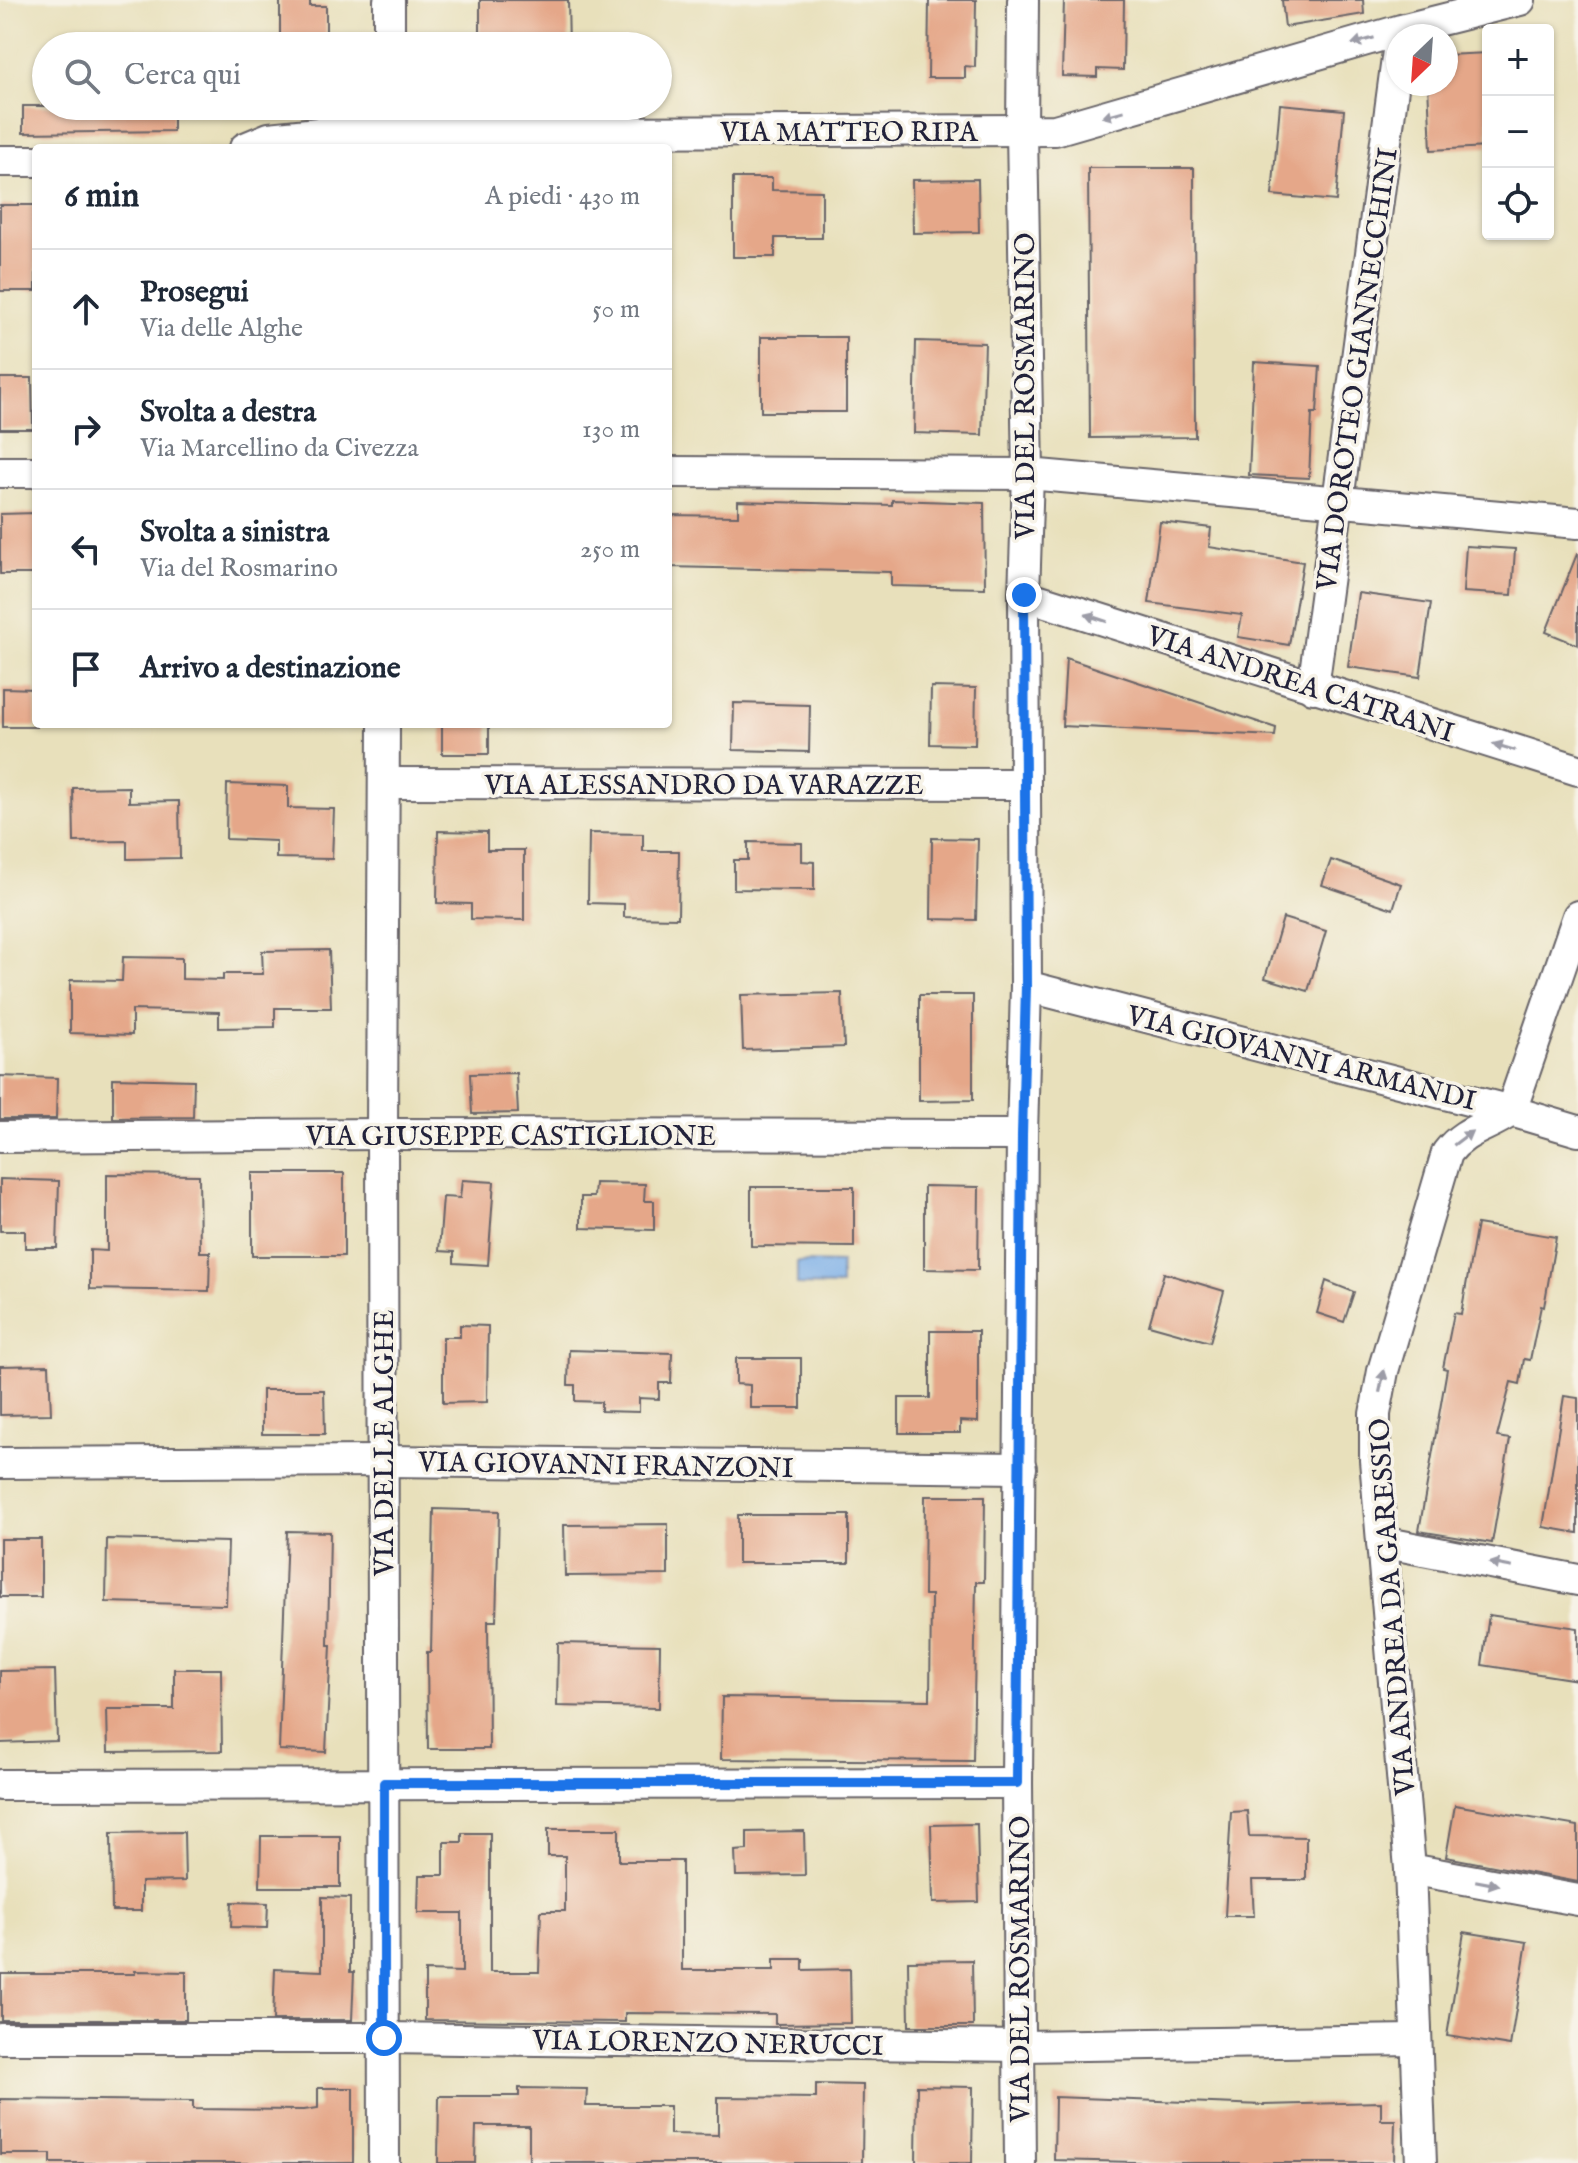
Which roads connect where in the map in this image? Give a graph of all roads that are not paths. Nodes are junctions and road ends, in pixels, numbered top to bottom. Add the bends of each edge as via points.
1 (389, 0) edge
2 (1023, 0) edge
3 (1520, 0) edge
4 (1446, 24) edge
5 (389, 32) edge
6 (1386, 43) edge
7 (1392, 96) edge
8 (389, 129) edge
9 (1022, 131) junction
10 (255, 144) edge
11 (0, 161) edge
12 (32, 161) edge
13 (0, 472) edge
14 (32, 472) edge
15 (672, 472) edge
16 (1028, 474) junction
17 (1338, 502) junction
18 (1578, 523) edge
19 (1024, 595) junction
20 (1313, 688) junction
21 (384, 728) edge
22 (1578, 770) edge
23 (385, 783) junction
24 (1023, 784) junction
25 (1578, 916) edge
26 (1568, 977) edge
27 (1026, 986) junction
28 (1511, 1111) junction
29 (1578, 1131) edge
30 (382, 1134) junction
31 (1022, 1135) junction
32 (0, 1137) edge
33 (384, 1461) junction
34 (0, 1463) edge
35 (1021, 1468) junction
36 (1382, 1542) junction
37 (1578, 1580) edge
38 (384, 1783) junction
39 (1017, 1783) junction
40 (0, 1785) edge
41 (1410, 1869) junction
42 (1578, 1900) edge
43 (0, 2038) edge
44 (384, 2038) junction
45 (1415, 2040) junction
46 (1021, 2046) junction
47 (384, 2163) edge
48 (1020, 2163) edge
49 (1421, 2163) edge

1 - 5 street
2 - 9 street, VIA DEL ROSMARINO
3 - 4 street, VIA MATTEO RIPA
6 -> 9 street, VIA MATTEO RIPA via 1055,130
7 - 17 street, VIA DOROTEO GIANNECCHINI
8 - 9 street, VIA MATTEO RIPA
8 - 10 street, VIA MATTEO RIPA via 293,135
9 - 16 street, VIA DEL ROSMARINO
11 - 12 street
13 - 14 street
15 - 16 street
16 - 17 street
16 - 19 street, VIA DEL ROSMARINO
17 - 18 street
17 - 20 street, VIA DOROTEO GIANNECCHINI
20 -> 19 street, VIA ANDREA CATRANI
19 - 24 street, VIA DEL ROSMARINO
22 -> 20 street, VIA ANDREA CATRANI
21 - 23 street, VIA DELLE ALGHE
23 - 24 street, VIA ALESSANDRO DA VARAZZE
23 - 30 street, VIA DELLE ALGHE
24 - 27 street, VIA DEL ROSMARINO
25 - 26 street
26 - 28 street
27 - 28 street, VIA GIOVANNI ARMANDI
27 - 31 street, VIA DEL ROSMARINO
28 - 29 street, VIA GIOVANNI ARMANDI
36 -> 28 street, VIA ANDREA DA GARESSIO via 1375,1414 1447,1153 1468,1131
30 - 31 street, VIA GIUSEPPE CASTIGLIONE
30 - 32 street, VIA GIUSEPPE CASTIGLIONE
30 - 33 street, VIA DELLE ALGHE
31 - 35 street, VIA DEL ROSMARINO
33 - 34 street, VIA GIOVANNI FRANZONI
33 - 35 street, VIA GIOVANNI FRANZONI
33 - 38 street, VIA DELLE ALGHE
35 - 39 street, VIA DEL ROSMARINO
37 -> 36 street
36 - 41 street, VIA ANDREA DA GARESSIO
38 - 39 street
38 - 40 street
38 - 44 street, VIA DELLE ALGHE
39 - 46 street, VIA DEL ROSMARINO
41 -> 42 street
41 - 45 street, VIA ANDREA DA GARESSIO
43 - 44 street, VIA LORENZO NERUCCI
44 - 46 street, VIA LORENZO NERUCCI
44 - 47 street, VIA DELLE ALGHE
45 - 46 street, VIA LORENZO NERUCCI
45 - 49 street, VIA ANDREA DA GARESSIO
46 - 48 street, VIA DEL ROSMARINO

